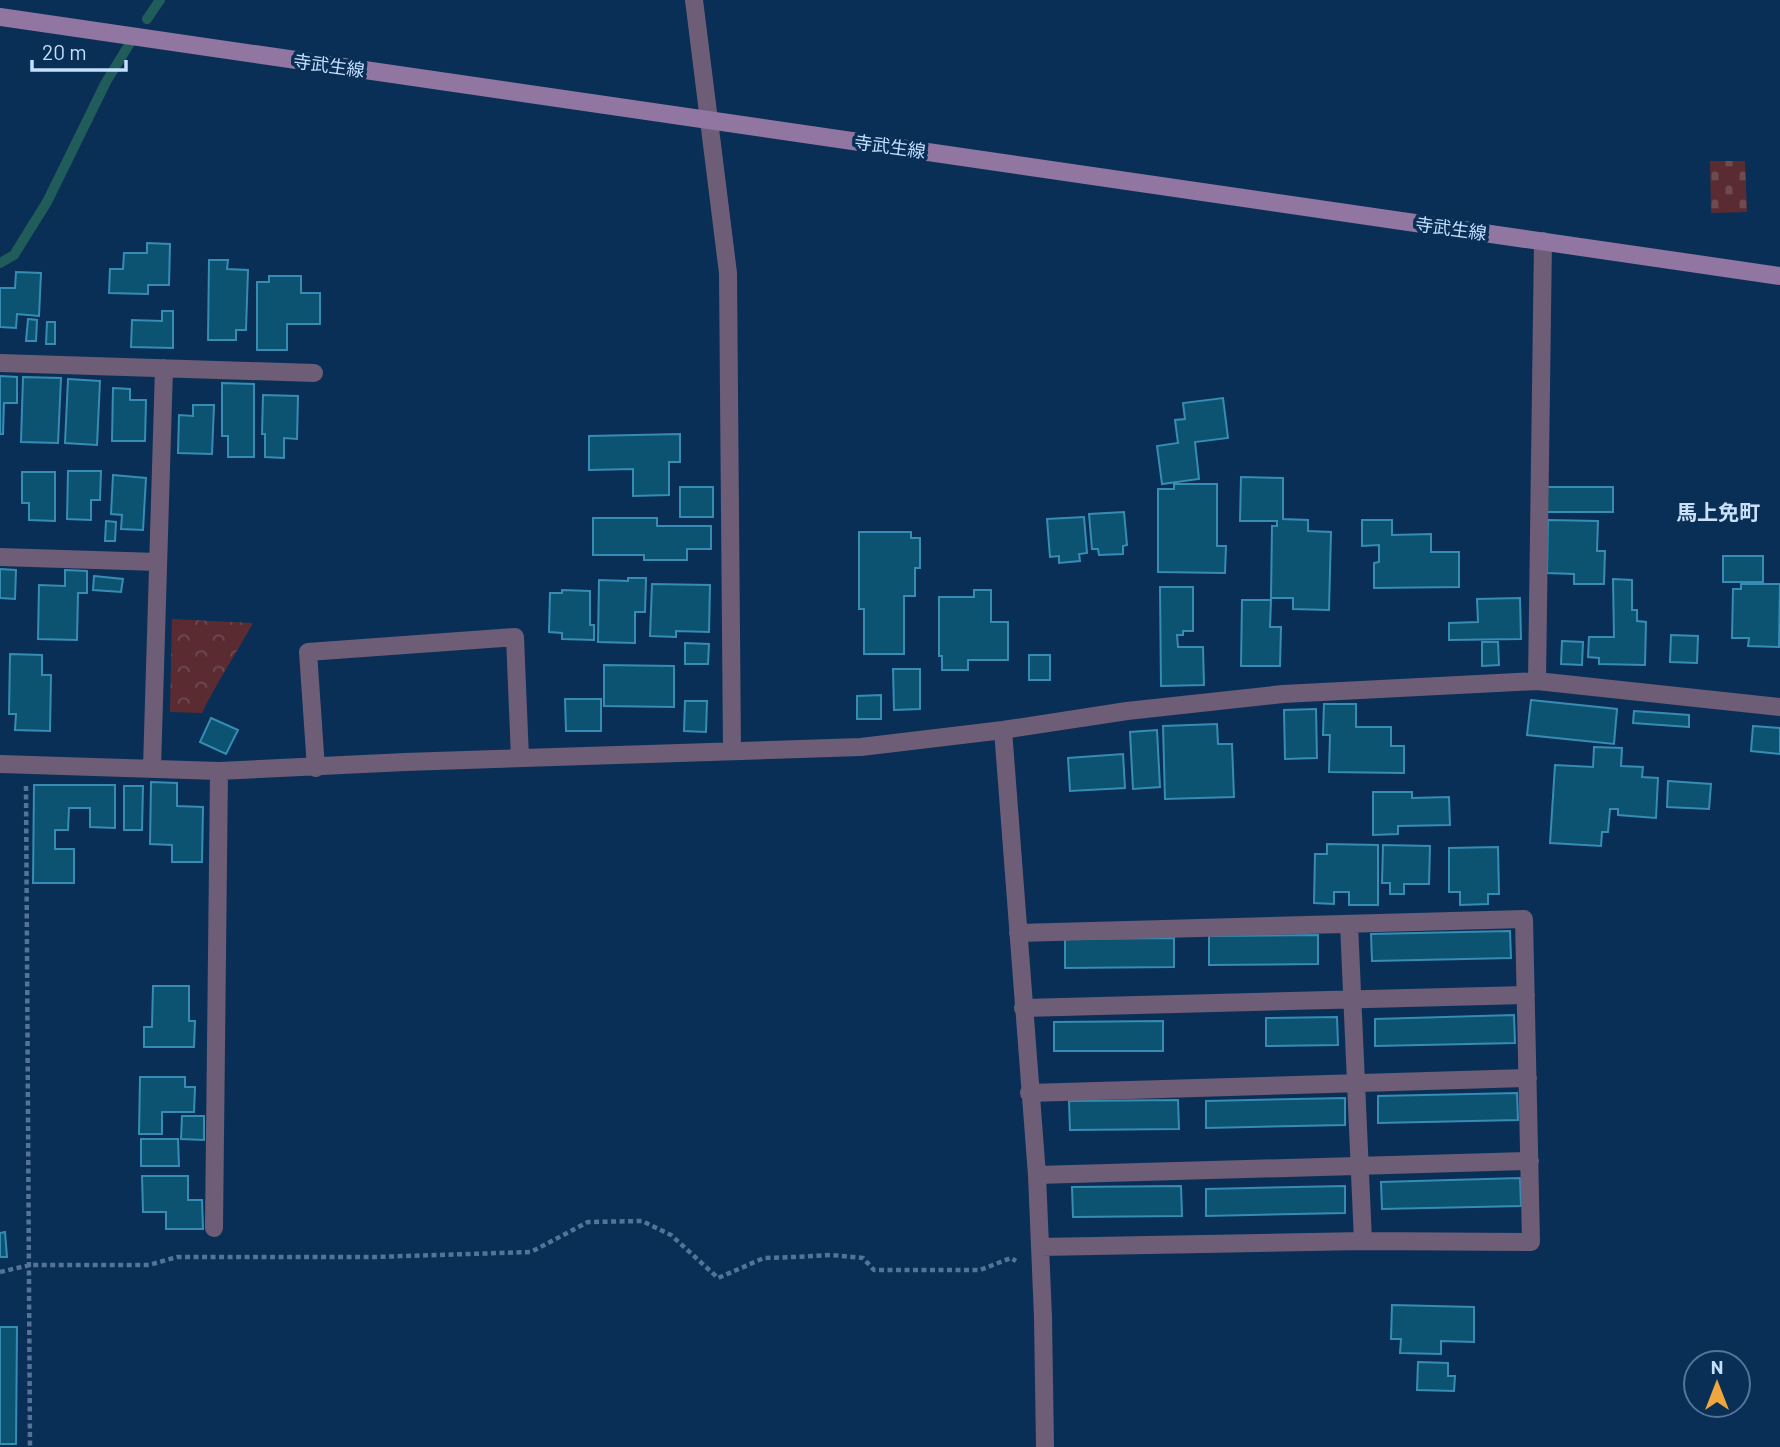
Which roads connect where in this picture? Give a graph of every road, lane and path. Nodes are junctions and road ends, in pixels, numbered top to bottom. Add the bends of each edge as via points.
1 (694, 0) edge
2 (0, 17) edge
3 (709, 120) junction
4 (1543, 241) junction
5 (1780, 276) edge
6 (0, 363) edge
7 (164, 368) junction
8 (314, 373) dead end
9 (0, 557) edge
10 (158, 562) junction
11 (1537, 681) junction
12 (1780, 707) edge
13 (1003, 730) junction
14 (732, 751) junction
15 (520, 758) junction
16 (0, 764) edge
17 (26, 764) junction
18 (152, 768) junction
19 (316, 768) junction
20 (219, 771) junction
21 (1349, 924) junction
22 (1018, 933) junction
23 (1526, 995) junction
24 (1351, 1000) junction
25 (1023, 1009) junction
26 (1528, 1078) junction
27 (1355, 1083) junction
28 (1029, 1093) junction
29 (1530, 1161) junction
30 (1359, 1166) junction
31 (1037, 1175) junction
32 (214, 1228) dead end
33 (1363, 1241) junction
34 (1040, 1247) junction
35 (30, 1265) junction
36 (1024, 1265) dead end
37 (0, 1272) edge
38 (30, 1447) edge
39 (1045, 1447) edge

1 - 3 street
2 - 3 main road, 寺武生線
3 - 4 main road, 寺武生線
3 - 14 street via 728,273
4 - 5 main road, 寺武生線
4 - 11 street
6 - 7 street
7 - 8 street
7 - 10 street
9 - 10 street
10 - 18 street
11 - 12 street
11 - 13 street via 1283,694
13 - 14 street via 861,747
13 - 22 street
14 - 15 street
15 - 19 street
15 - 19 street via 515,637 308,652
16 - 17 street
17 - 18 street
17 - 35 path
18 - 20 street
19 - 20 street
20 - 32 street
21 - 22 street
21 - 23 street via 1524,919
21 - 24 street
22 - 25 street
23 - 24 street
23 - 26 street
24 - 25 street
24 - 27 street
25 - 28 street
26 - 27 street
26 - 29 street
27 - 28 street
27 - 30 street
28 - 31 street
29 - 30 street
29 - 33 street via 1531,1242
30 - 31 street
30 - 33 street
31 - 34 street
33 - 34 street
34 - 39 street
35 - 36 path via 149,1265 177,1257 531,1252 588,1222 611,1221 642,1221 671,1236 718,1278 764,1258 832,1255 863,1258 874,1270 980,1270 1011,1258
35 - 37 path
35 - 38 path

